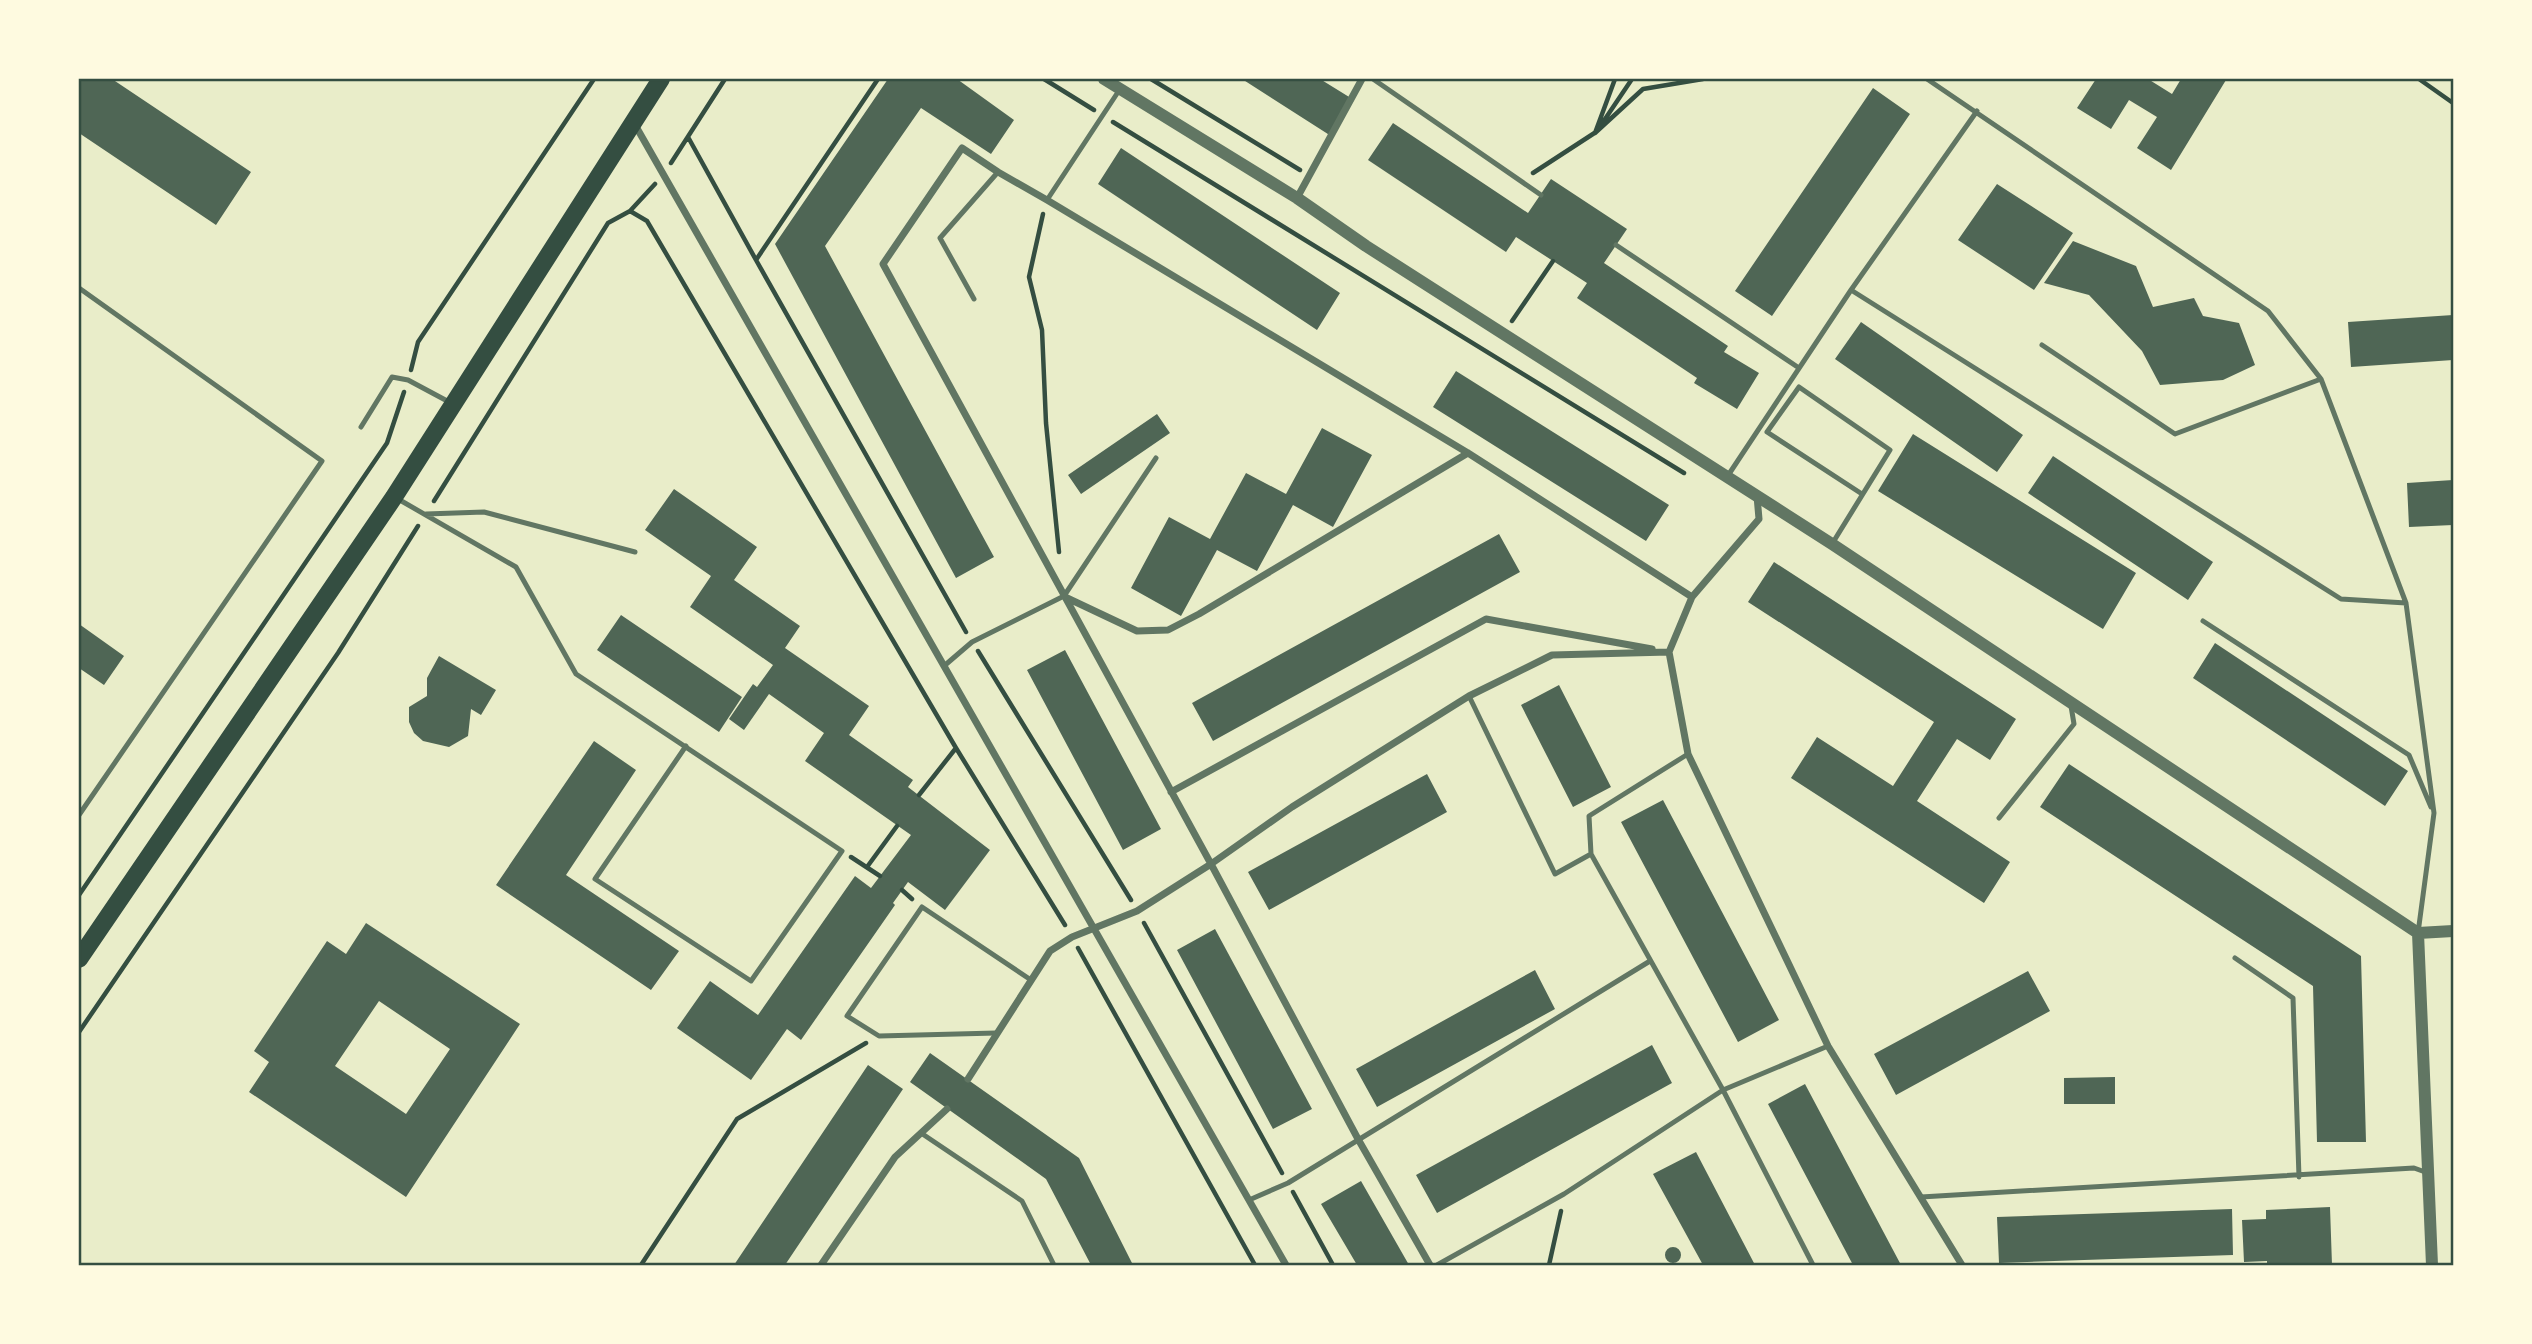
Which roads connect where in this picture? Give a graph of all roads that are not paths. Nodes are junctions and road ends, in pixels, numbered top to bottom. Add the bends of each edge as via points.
1 (661, 79) edge
2 (1104, 79) edge
3 (1362, 79) edge
4 (1373, 79) edge
5 (1927, 79) edge
6 (1120, 89) junction
7 (1977, 111) junction
8 (632, 121) junction
9 (998, 173) junction
10 (1541, 195) dead end
11 (1297, 198) junction
12 (1048, 200) junction
13 (1616, 244) dead end
14 (79, 288) edge
15 (1851, 290) junction
16 (974, 299) dead end
17 (2042, 345) dead end
18 (1799, 368) junction
19 (2321, 379) junction
20 (454, 405) junction
21 (361, 427) dead end
22 (1468, 453) junction
23 (1156, 458) dead end
24 (1727, 477) junction
25 (1862, 494) junction
26 (1757, 496) junction
27 (394, 497) junction
28 (426, 514) junction
29 (1832, 544) junction
30 (635, 552) dead end
31 (1064, 596) junction
32 (1692, 597) junction
33 (2406, 603) junction
34 (2203, 621) dead end
35 (1670, 652) junction
36 (944, 666) junction
37 (1469, 696) junction
38 (2071, 702) junction
39 (686, 746) junction
40 (1688, 754) junction
41 (1171, 792) junction
42 (2434, 813) junction
43 (79, 815) edge
44 (1998, 818) dead end
45 (1591, 854) junction
46 (1211, 864) junction
47 (1094, 930) junction
48 (2453, 931) edge
49 (2418, 933) junction
50 (2235, 958) dead end
51 (79, 959) edge
52 (1650, 961) junction
53 (1031, 980) junction
54 (996, 1033) junction
55 (1828, 1046) junction
56 (968, 1079) dead end
57 (1723, 1090) junction
58 (947, 1109) dead end
59 (921, 1133) junction
60 (1357, 1139) junction
61 (2428, 1173) junction
62 (2299, 1177) junction
63 (1921, 1197) junction
64 (1249, 1200) junction
65 (821, 1265) edge
66 (1054, 1265) edge
67 (1286, 1265) edge
68 (1430, 1265) edge
69 (1437, 1265) edge
70 (1813, 1265) edge
71 (1962, 1265) edge
72 (2432, 1265) edge

1 - 8 main road
2 - 6 street
3 - 11 street
4 - 10 lane
5 - 7 lane
6 - 11 street
6 - 12 lane
7 - 15 lane
7 - 19 lane via 2268,311
8 - 20 main road
8 - 36 street
9 - 12 street
9 - 16 lane via 940,238
9 - 31 street via 962,148 883,264
11 - 24 street
12 - 22 street
13 - 18 lane
14 - 43 lane via 322,461
15 - 18 lane
15 - 33 lane via 2341,599
17 - 19 lane via 2175,434
18 - 24 lane
19 - 33 lane
20 - 21 lane via 408,380 392,377
20 - 27 main road
22 - 31 street via 1168,630 1137,631
22 - 32 street
23 - 31 lane
24 - 26 street
25 - 25 lane via 1890,450 1799,387 1766,432
25 - 29 lane
26 - 29 street
26 - 32 street via 1759,519
27 - 28 lane
27 - 51 main road
28 - 30 lane via 484,512
28 - 39 lane via 516,567 576,674
29 - 38 street
31 - 36 lane via 972,642
31 - 41 street
32 - 35 street
33 - 42 lane
34 - 42 lane via 2409,755
35 - 37 street via 1552,654
35 - 40 street
35 - 41 street via 1486,619
36 - 47 street
37 - 45 lane via 1555,874
37 - 46 street via 1292,807
38 - 44 lane via 2074,724
38 - 49 street
39 - 39 lane via 595,879 751,982 842,851
40 - 45 lane via 1589,816
40 - 55 street
41 - 46 street
42 - 49 lane
45 - 52 lane
46 - 47 street via 1138,911
46 - 60 street
47 - 53 street via 1050,951
47 - 64 street
48 - 49 street
49 - 61 street
50 - 62 lane via 2293,998
52 - 57 lane
52 - 60 lane
53 - 54 street
53 - 54 lane via 922,907 847,1016 879,1036
54 - 56 street
55 - 57 lane
55 - 63 street
57 - 69 lane via 1564,1194
57 - 70 lane
58 - 59 street
59 - 65 street via 895,1157
59 - 66 lane via 1022,1202
60 - 64 lane via 1288,1183
60 - 68 street
61 - 62 lane via 2414,1168
61 - 72 street
62 - 63 lane
63 - 71 street
64 - 67 street

